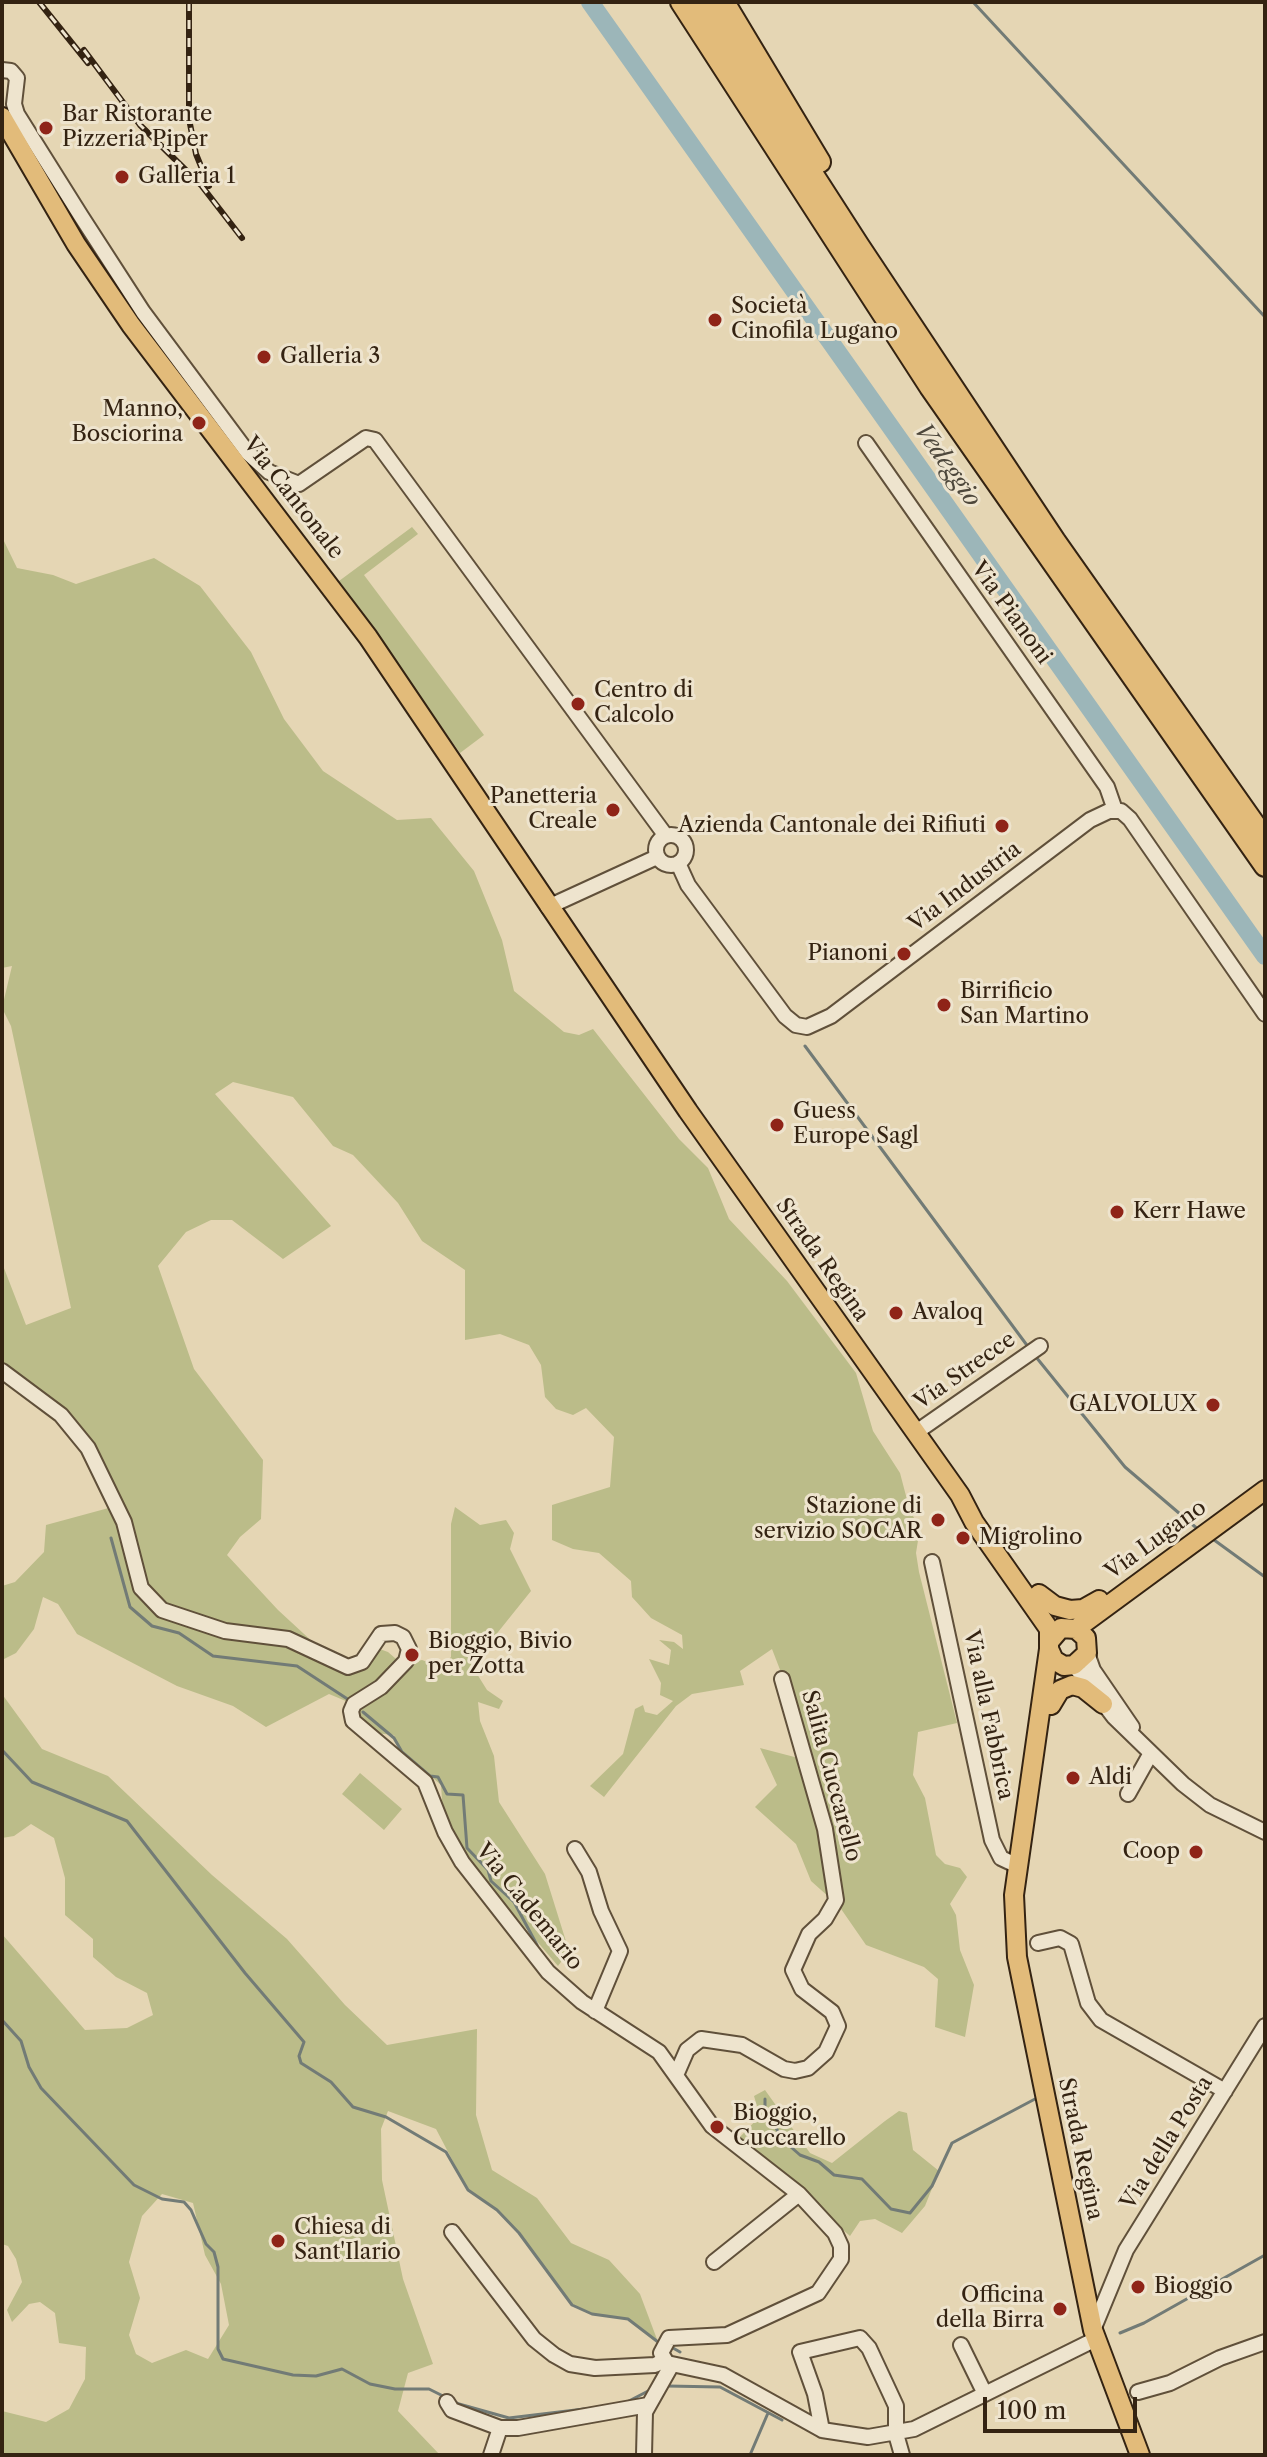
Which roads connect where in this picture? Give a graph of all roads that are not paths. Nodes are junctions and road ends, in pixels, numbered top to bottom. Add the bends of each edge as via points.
1 (671, 2) edge
2 (681, 2) edge
3 (702, 2) edge
4 (724, 2) edge
5 (718, 61) junction
6 (2, 70) edge
7 (2, 117) edge
8 (918, 336) junction
9 (866, 443) dead end
10 (1115, 810) junction
11 (666, 836) junction
12 (1265, 839) edge
13 (657, 857) junction
14 (678, 863) junction
15 (1265, 866) edge
16 (548, 907) junction
17 (1265, 1014) edge
18 (1040, 1346) dead end
19 (2, 1371) edge
20 (915, 1433) junction
21 (1265, 1490) edge
22 (960, 1495) junction
23 (1206, 1534) junction
24 (998, 1556) junction
25 (1173, 1556) junction
26 (932, 1562) dead end
27 (1039, 1594) junction
28 (1049, 1646) junction
29 (1077, 1646) junction
30 (782, 1679) dead end
31 (1103, 1704) junction
32 (1051, 1705) junction
33 (1147, 1748) junction
34 (1128, 1794) dead end
35 (1024, 1803) junction
36 (1265, 1832) edge
37 (1021, 1844) junction
38 (575, 1849) dead end
39 (1018, 1866) junction
40 (1038, 1943) dead end
41 (595, 2011) junction
42 (1265, 2026) edge
43 (677, 2073) junction
44 (1225, 2091) junction
45 (799, 2194) junction
46 (452, 2232) dead end
47 (714, 2262) dead end
48 (1097, 2327) junction
49 (1265, 2342) edge
50 (961, 2345) dead end
51 (667, 2363) junction
52 (1138, 2392) dead end
53 (985, 2394) junction
54 (447, 2402) dead end
55 (648, 2405) junction
56 (500, 2428) junction
57 (822, 2430) junction
58 (896, 2434) junction
59 (491, 2455) edge
60 (644, 2455) edge
61 (902, 2455) edge
62 (1140, 2455) edge

1 - 5 highway
2 - 5 highway
3 - 8 highway
4 - 8 highway via 887,274
5 - 15 highway via 930,387
6 - 11 street via 16,75 17,114 81,216 143,312 248,453 269,472 299,484 366,438 377,442
7 - 16 main road, Via Cantonale via 76,244 131,325 368,637
8 - 12 highway
9 - 10 street, Via Pianoni via 1107,787
10 - 14 street, Via Industria via 1090,820 831,1016 807,1027 785,1016 688,885
10 - 17 street via 1130,819
11 - 13 street via 658,842
11 - 14 street via 684,843 686,852
13 - 14 street via 664,864
13 - 16 street
16 - 20 main road, Strada Regina
18 - 20 street, Via Strecce
19 - 41 street, Via Cademario via 61,1415 88,1448 124,1522 141,1588 162,1610 225,1631 288,1639 348,1667 362,1662 381,1634 403,1637 409,1649 406,1661 381,1687 354,1704 351,1718 425,1782 445,1832 472,1875 548,1972
20 - 22 main road, Strada Regina
21 - 23 main road, Via Lugano
22 - 24 main road, Strada Regina
22 - 27 main road
23 - 25 main road, Via Lugano
23 - 29 main road via 1104,1617
24 - 28 main road, Strada Regina via 1049,1629
24 - 35 main road via 1040,1638 1023,1771
25 - 27 main road via 1083,1609 1062,1609
25 - 29 main road, Via Lugano
26 - 39 street, Via alla Fabbrica via 992,1840 1001,1858
27 - 29 main road
28 - 29 main road via 1056,1632
28 - 29 main road via 1058,1664
28 - 35 main road, Strada Regina
29 - 31 street
29 - 32 main road, Strada Regina
29 - 33 street
30 - 43 street, Salita Cuccarello via 825,1829 836,1900 809,1934 793,1970 802,1989 832,2012 838,2026 826,2052 808,2068 784,2069 742,2045 701,2039 687,2050
31 - 32 main road via 1072,1685 1060,1690
31 - 33 street
32 - 37 main road, Strada Regina
33 - 34 street
33 - 36 street via 1198,1797
35 - 37 main road, Strada Regina
37 - 39 main road, Strada Regina
38 - 41 street via 620,1951
39 - 48 main road, Strada Regina via 1017,1957
40 - 44 street via 1060,1938 1071,1944 1088,2003 1107,2025
41 - 43 street, Via Cademario via 650,2044
42 - 44 street, Via della Posta
43 - 45 street, Via Cademario via 712,2126
44 - 48 street, Via della Posta via 1126,2250
45 - 47 street
45 - 51 street, Via Cademario via 825,2219 841,2246 831,2279 810,2298 741,2330 718,2337 669,2338 662,2347
46 - 51 street via 534,2339 562,2360 609,2368
48 - 53 street
48 - 62 main road, Strada Regina
49 - 52 street via 1182,2379
50 - 53 street
51 - 55 street via 661,2386
51 - 57 street via 723,2375
53 - 58 street
54 - 56 street via 452,2410
55 - 56 street
55 - 60 street
56 - 59 street
57 - 58 street via 859,2438
57 - 58 street via 800,2352 860,2338 896,2406
58 - 61 street

